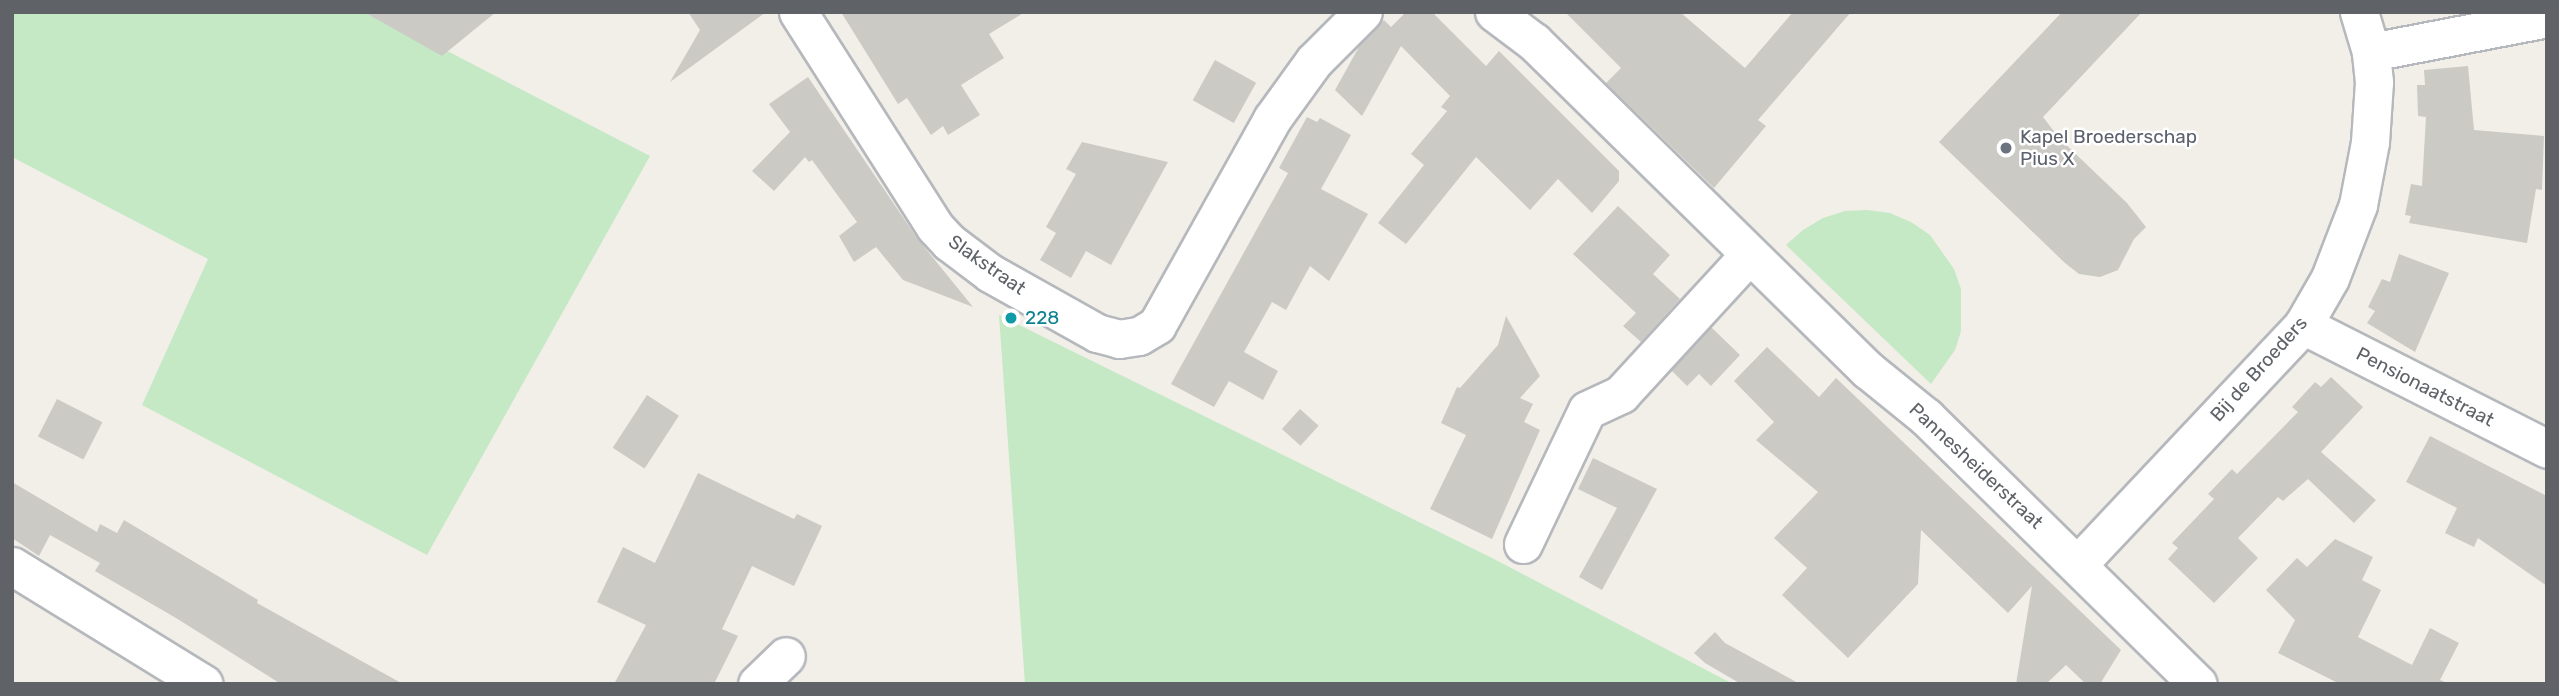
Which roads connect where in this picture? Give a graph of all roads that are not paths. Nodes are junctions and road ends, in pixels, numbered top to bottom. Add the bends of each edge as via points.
1 (798, 12) edge
2 (1363, 12) edge
3 (1494, 12) edge
4 (2359, 12) edge
5 (2547, 18) edge
6 (2371, 52) junction
7 (1749, 255) junction
8 (2303, 325) junction
9 (2547, 449) edge
10 (1523, 544) dead end
11 (2078, 563) junction
12 (12, 566) edge
13 (786, 656) dead end
14 (204, 684) edge
15 (757, 684) edge
16 (2198, 684) edge

1 - 2 street, Slakstraat via 949,242 990,273 1097,333 1119,339 1139,336 1157,325 1272,120 1314,61
3 - 7 street, Pannesheiderstraat via 1534,42
4 - 6 street, Bij de Broeders
5 - 6 street
6 - 8 street, Bij de Broeders via 2373,114 2358,205 2330,278
7 - 10 street via 1621,394 1587,410
7 - 11 street, Pannesheiderstraat
8 - 9 street, Pensionaatstraat
8 - 11 street, Bij de Broeders
11 - 16 street, Pannesheiderstraat
12 - 14 street
13 - 15 street

